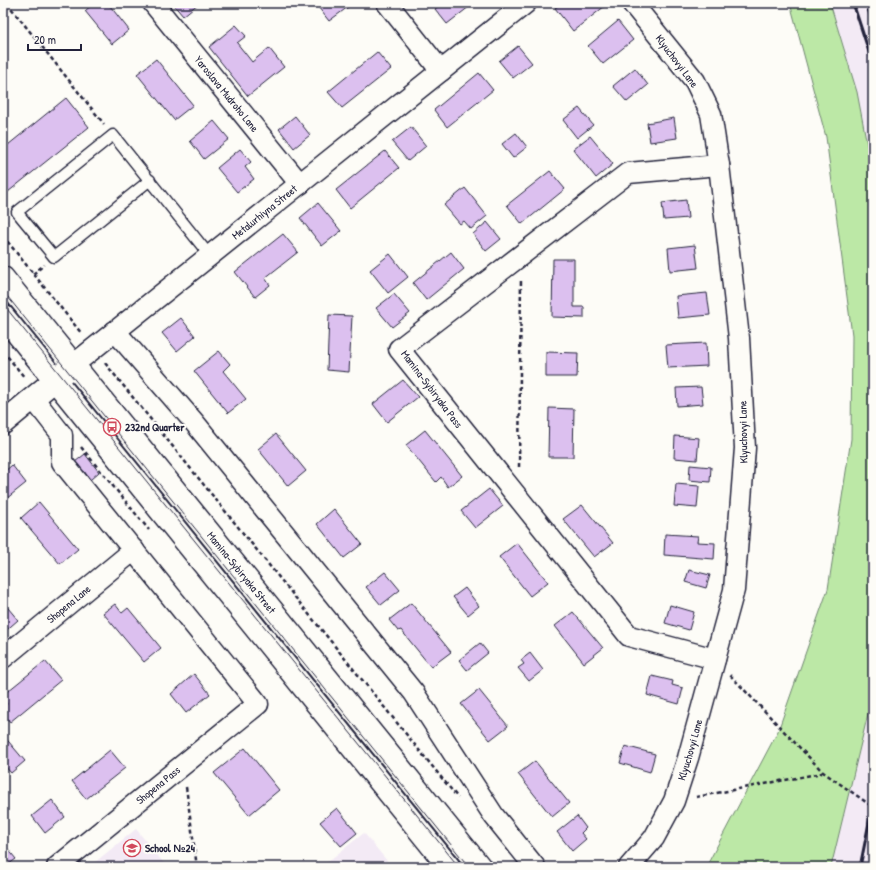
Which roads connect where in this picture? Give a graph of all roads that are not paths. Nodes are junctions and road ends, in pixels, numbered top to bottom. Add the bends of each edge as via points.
1 (154, 3) edge
2 (387, 3) edge
3 (526, 3) edge
4 (632, 3) edge
5 (441, 71) junction
6 (719, 165) junction
7 (150, 180) junction
8 (300, 184) junction
9 (210, 256) junction
10 (3, 278) edge
11 (3, 316) edge
12 (115, 331) junction
13 (73, 365) junction
14 (55, 380) junction
15 (30, 389) junction
16 (3, 423) edge
17 (134, 550) junction
18 (3, 658) edge
19 (715, 660) junction
20 (57, 867) edge
21 (450, 867) edge
22 (480, 867) edge
23 (535, 867) edge
24 (630, 867) edge

1 - 8 street, Yaroslava Mudroho Lane
2 - 5 street
3 - 5 street, Metalurhiyna Street
4 - 6 street, Klyuchovyi Lane via 695,81 711,114
5 - 8 street, Metalurhiyna Street
6 - 19 street, Klyuchovyi Lane via 739,338 745,448 734,590
6 - 19 street, Mamina-Sybiryaka Pass via 628,173 399,349 629,636
7 - 7 lane via 113,136 17,212 54,257
7 - 9 lane
8 - 9 street, Metalurhiyna Street
9 - 12 street, Metalurhiyna Street
10 - 13 main road, Mamina-Sybiryaka Street
11 - 14 main road
12 - 13 street, Metalurhiyna Street
12 - 23 street via 194,422 414,693 494,816
13 - 14 main road, Metalurhiyna Street
13 - 22 main road, Mamina-Sybiryaka Street
14 - 15 main road, Metalurhiyna Street
14 - 21 main road
15 - 16 main road, Metalurhiyna Street
15 - 17 street via 62,435 62,462
17 - 18 street, Shopena Lane
17 - 20 street, Shopena Pass via 258,704
19 - 24 street, Klyuchovyi Lane via 674,801 654,838

